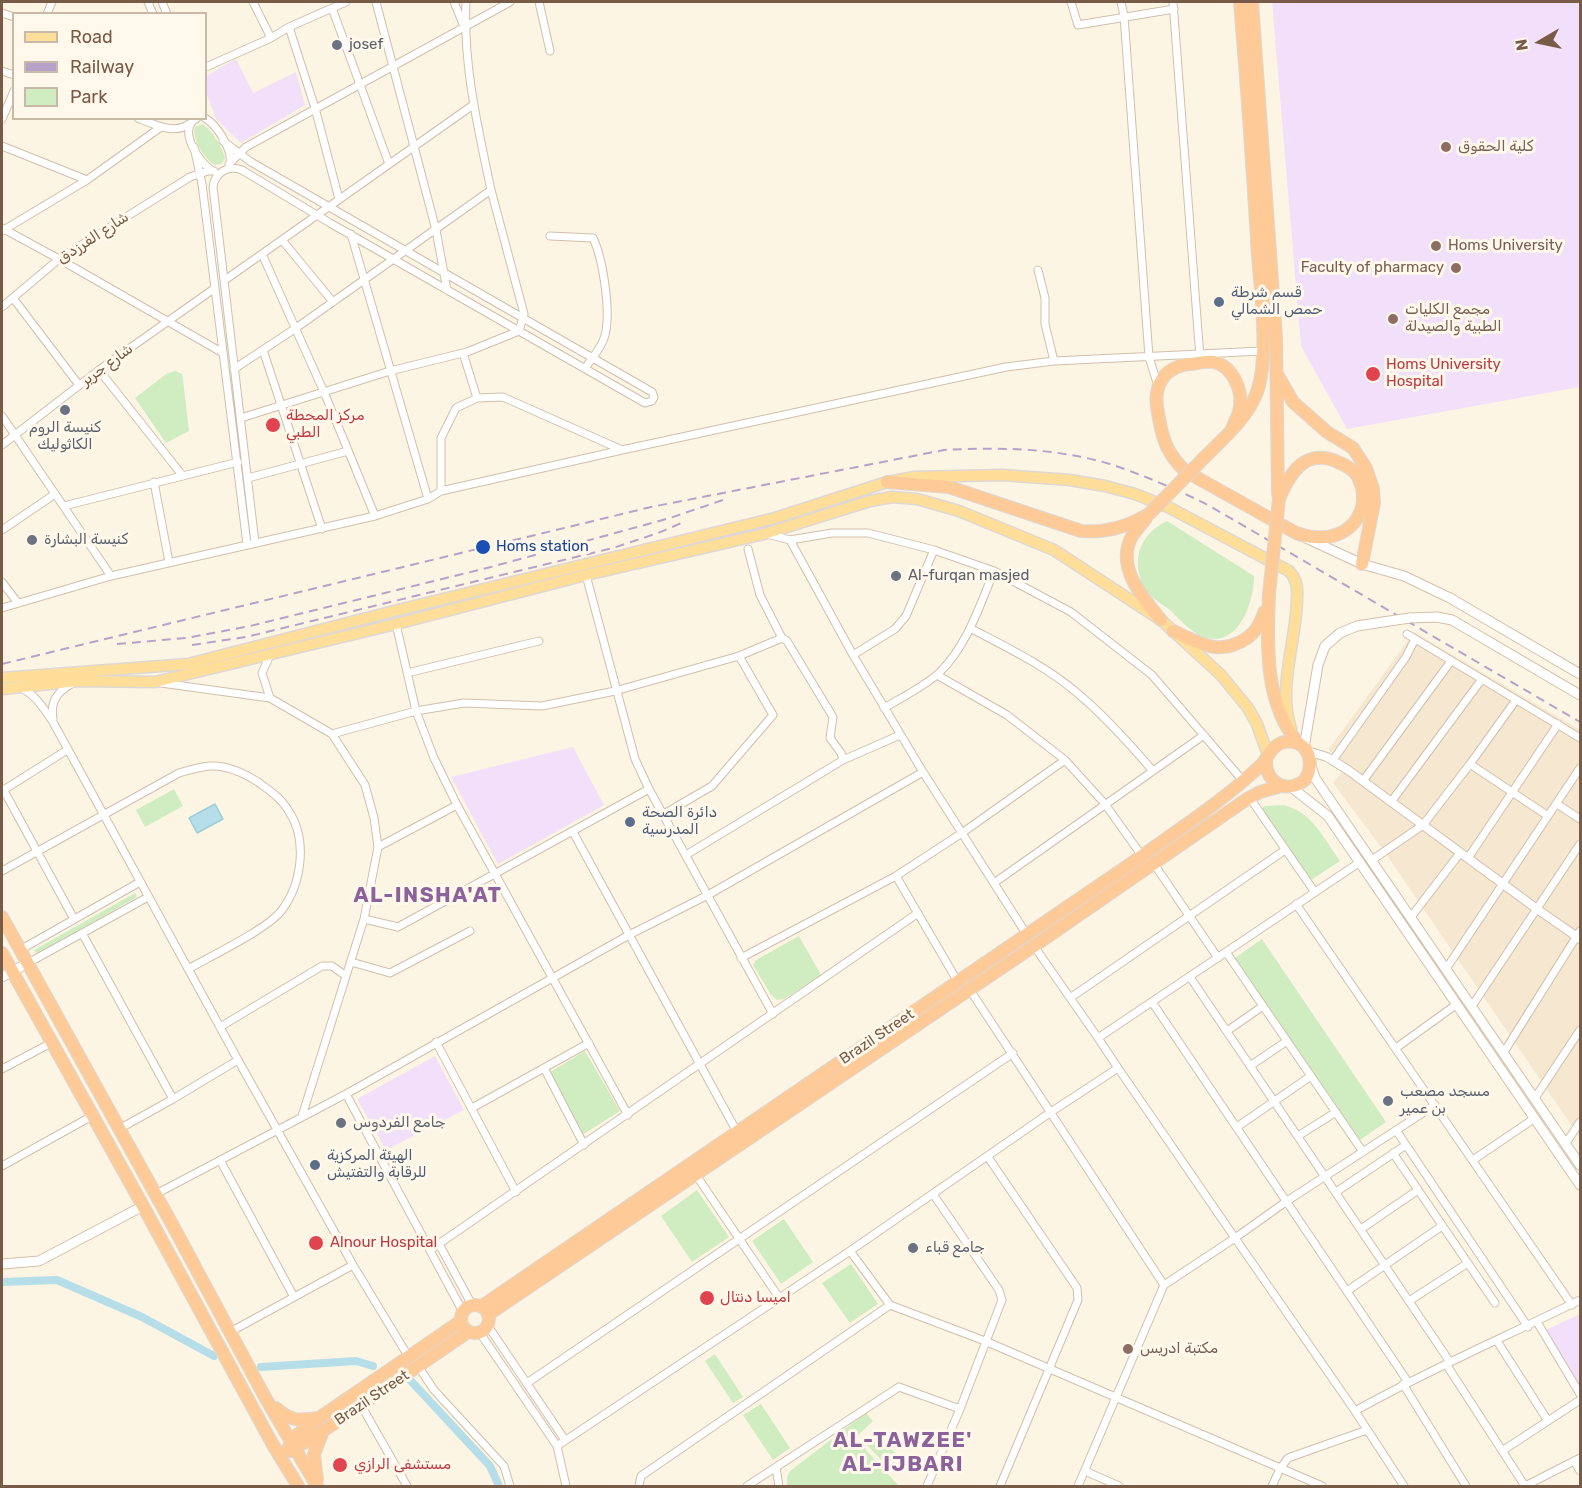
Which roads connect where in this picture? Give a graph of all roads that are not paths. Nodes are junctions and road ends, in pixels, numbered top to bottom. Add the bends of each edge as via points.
1 (254, 2) edge
2 (346, 2) edge
3 (376, 2) edge
4 (453, 2) edge
5 (466, 2) edge
6 (510, 2) edge
7 (539, 2) edge
8 (1071, 2) edge
9 (1120, 2) edge
10 (1240, 2) edge
11 (1252, 2) edge
12 (1174, 5) edge
13 (332, 8) junction
14 (1124, 16) junction
15 (289, 27) junction
16 (464, 27) junction
17 (271, 38) junction
18 (550, 51) dead end
19 (391, 66) junction
20 (207, 67) edge
21 (360, 82) junction
22 (12, 96) edge
23 (473, 105) junction
24 (315, 108) junction
25 (207, 114) edge
26 (2, 119) edge
27 (143, 120) edge
28 (207, 120) edge
29 (190, 121) edge
30 (213, 124) junction
31 (161, 127) junction
32 (173, 128) junction
33 (189, 138) junction
34 (225, 143) junction
35 (2, 146) edge
36 (194, 147) junction
37 (246, 147) junction
38 (413, 147) junction
39 (238, 154) junction
40 (198, 159) junction
41 (389, 164) junction
42 (227, 167) junction
43 (214, 171) junction
44 (200, 173) junction
45 (190, 177) junction
46 (87, 180) junction
47 (491, 190) junction
48 (339, 199) junction
49 (329, 206) junction
50 (317, 215) junction
51 (2, 230) edge
52 (435, 230) junction
53 (351, 234) junction
54 (550, 236) dead end
55 (282, 240) junction
56 (404, 251) junction
57 (262, 254) junction
58 (394, 258) junction
59 (59, 259) junction
60 (1038, 270) dead end
61 (444, 272) junction
62 (225, 280) junction
63 (364, 280) junction
64 (215, 288) junction
65 (447, 290) junction
66 (13, 298) junction
67 (333, 302) junction
68 (2, 307) edge
69 (523, 318) junction
70 (168, 321) junction
71 (296, 328) junction
72 (519, 331) junction
73 (263, 350) junction
74 (1262, 351) junction
75 (223, 353) junction
76 (463, 353) junction
77 (592, 357) junction
78 (1149, 357) junction
79 (1200, 359) junction
80 (1054, 361) junction
81 (585, 368) junction
82 (234, 369) junction
83 (99, 370) junction
84 (390, 371) junction
85 (1276, 373) junction
86 (80, 385) junction
87 (1158, 387) junction
88 (324, 392) junction
89 (477, 398) junction
90 (282, 406) junction
91 (2, 416) edge
92 (241, 418) junction
93 (1232, 429) junction
94 (14, 436) junction
95 (2, 445) edge
96 (622, 450) junction
97 (348, 451) junction
98 (238, 462) junction
99 (300, 464) junction
100 (182, 475) junction
101 (248, 478) junction
102 (154, 482) junction
103 (887, 482) junction
104 (441, 491) junction
105 (54, 494) junction
106 (428, 499) junction
107 (1279, 499) junction
108 (64, 506) junction
109 (1149, 514) junction
110 (375, 516) junction
111 (322, 529) junction
112 (2, 530) edge
113 (1296, 533) junction
114 (764, 534) junction
115 (790, 540) junction
116 (255, 543) junction
117 (247, 544) junction
118 (748, 549) dead end
119 (934, 550) junction
120 (169, 562) junction
121 (1362, 564) junction
122 (994, 571) junction
123 (586, 575) junction
124 (111, 576) junction
125 (2, 582) edge
126 (1269, 594) junction
127 (18, 603) junction
128 (2, 608) edge
129 (1161, 620) junction
130 (396, 624) junction
131 (970, 628) junction
132 (1173, 631) junction
133 (1407, 634) dead end
134 (782, 638) junction
135 (1415, 639) junction
136 (539, 641) dead end
137 (270, 655) junction
138 (739, 656) junction
139 (853, 656) junction
140 (1451, 661) junction
141 (407, 673) junction
142 (1581, 674) edge
143 (937, 675) junction
144 (2, 678) edge
145 (1482, 680) junction
146 (78, 681) junction
147 (155, 682) junction
148 (16, 686) junction
149 (2, 689) edge
150 (615, 691) junction
151 (1581, 695) edge
152 (270, 698) junction
153 (1516, 700) junction
154 (884, 708) junction
155 (416, 711) junction
156 (53, 722) junction
157 (1558, 724) junction
158 (332, 734) junction
159 (900, 735) junction
160 (1204, 735) junction
161 (1581, 738) edge
162 (1303, 748) junction
163 (67, 750) junction
164 (1267, 758) junction
165 (843, 760) junction
166 (1065, 760) junction
167 (1333, 760) junction
168 (1470, 764) junction
169 (1311, 766) junction
170 (1581, 768) edge
171 (1153, 771) junction
172 (923, 772) junction
173 (1363, 781) junction
174 (1244, 782) junction
175 (1286, 787) junction
176 (649, 789) junction
177 (2, 790) edge
178 (1513, 791) junction
179 (1250, 798) junction
180 (1391, 802) junction
181 (1106, 804) junction
182 (1557, 804) junction
183 (457, 805) junction
184 (664, 813) junction
185 (103, 814) junction
186 (1548, 816) junction
187 (1581, 819) edge
188 (1423, 825) junction
189 (573, 832) junction
190 (962, 833) junction
191 (1581, 844) edge
192 (378, 848) junction
193 (1285, 850) junction
194 (36, 851) junction
195 (1460, 853) junction
196 (686, 855) junction
197 (1142, 856) junction
198 (1468, 858) junction
199 (1372, 860) junction
200 (1360, 862) junction
201 (1154, 864) junction
202 (2, 871) edge
203 (494, 873) junction
204 (896, 876) junction
205 (140, 882) junction
206 (994, 882) junction
207 (1503, 883) junction
208 (1314, 891) junction
209 (708, 895) junction
210 (148, 897) junction
211 (1296, 904) junction
212 (1537, 909) junction
213 (918, 914) junction
214 (1188, 915) junction
215 (2, 917) edge
216 (1411, 917) junction
217 (74, 919) junction
218 (364, 919) junction
219 (470, 931) dead end
220 (82, 933) junction
221 (629, 935) junction
222 (1027, 935) junction
223 (1579, 936) edge
224 (1034, 946) junction
225 (20, 950) junction
226 (1226, 952) junction
227 (3, 958) edge
228 (741, 958) junction
229 (1218, 958) junction
230 (351, 962) junction
231 (28, 963) junction
232 (188, 969) junction
233 (1446, 969) junction
234 (7, 974) edge
235 (346, 976) junction
236 (553, 976) junction
237 (1190, 977) junction
238 (958, 982) junction
239 (970, 990) junction
240 (1070, 998) junction
241 (1152, 1002) junction
242 (1457, 1004) junction
243 (1263, 1006) junction
244 (1472, 1006) junction
245 (773, 1014) junction
246 (220, 1027) junction
247 (1227, 1030) junction
248 (1581, 1030) edge
249 (1098, 1038) junction
250 (1287, 1041) junction
251 (436, 1042) junction
252 (51, 1043) junction
253 (589, 1043) junction
254 (1396, 1048) junction
255 (1504, 1052) junction
256 (1013, 1053) junction
257 (238, 1060) junction
258 (701, 1064) junction
259 (1250, 1066) junction
260 (543, 1068) junction
261 (1118, 1068) junction
262 (2, 1070) edge
263 (1311, 1076) junction
264 (346, 1094) junction
265 (1535, 1098) junction
266 (173, 1099) junction
267 (1274, 1101) junction
268 (1435, 1105) junction
269 (472, 1108) junction
270 (1051, 1112) junction
271 (1336, 1112) junction
272 (628, 1115) junction
273 (92, 1116) junction
274 (302, 1116) junction
275 (1535, 1118) junction
276 (1581, 1122) edge
277 (1237, 1127) junction
278 (119, 1129) junction
279 (277, 1130) junction
280 (1396, 1130) junction
281 (737, 1132) junction
282 (1298, 1136) junction
283 (1566, 1143) junction
284 (1406, 1144) junction
285 (584, 1145) junction
286 (1363, 1152) junction
287 (1393, 1154) junction
288 (988, 1157) junction
289 (220, 1160) junction
290 (1473, 1160) junction
291 (1581, 1165) edge
292 (2, 1166) edge
293 (696, 1175) junction
294 (1325, 1177) junction
295 (1581, 1185) edge
296 (1418, 1190) junction
297 (516, 1192) junction
298 (1336, 1192) junction
299 (156, 1194) junction
300 (933, 1194) junction
301 (1287, 1201) junction
302 (143, 1206) junction
303 (1442, 1226) junction
304 (1361, 1229) junction
305 (1235, 1238) junction
306 (740, 1239) junction
307 (439, 1244) junction
308 (430, 1250) junction
309 (850, 1251) junction
310 (1468, 1263) junction
311 (2, 1264) edge
312 (353, 1265) junction
313 (1385, 1266) junction
314 (1164, 1286) junction
315 (1347, 1291) junction
316 (294, 1298) junction
317 (780, 1299) junction
318 (1581, 1300) edge
319 (1409, 1301) junction
320 (1495, 1303) dead end
321 (890, 1305) junction
322 (1572, 1305) junction
323 (476, 1319) junction
324 (1537, 1322) junction
325 (1528, 1327) junction
326 (230, 1332) junction
327 (985, 1341) junction
328 (1497, 1341) junction
329 (408, 1356) junction
330 (1448, 1363) junction
331 (418, 1366) junction
332 (1049, 1369) junction
333 (527, 1383) junction
334 (1406, 1383) junction
335 (1581, 1394) edge
336 (1116, 1398) junction
337 (266, 1399) junction
338 (1581, 1400) edge
339 (361, 1405) junction
340 (960, 1409) junction
341 (1355, 1412) junction
342 (319, 1418) junction
343 (1548, 1421) junction
344 (1367, 1430) junction
345 (323, 1431) junction
346 (565, 1440) junction
347 (273, 1445) junction
348 (293, 1446) junction
349 (557, 1446) junction
350 (1502, 1451) junction
351 (1577, 1460) edge
352 (776, 1468) junction
353 (1280, 1469) junction
354 (289, 1470) junction
355 (1084, 1471) junction
356 (1581, 1471) edge
357 (298, 1486) edge
358 (317, 1486) edge
359 (406, 1486) edge
360 (510, 1486) edge
361 (566, 1486) edge
362 (639, 1486) edge
363 (747, 1486) edge
364 (779, 1486) edge
365 (927, 1486) edge
366 (999, 1486) edge
367 (1078, 1486) edge
368 (1119, 1486) edge
369 (1272, 1486) edge
370 (1322, 1486) edge
371 (1404, 1486) edge
372 (1466, 1486) edge

1 - 17 street
2 - 13 street
3 - 19 street
4 - 16 street
5 - 16 street
6 - 16 street
7 - 18 street
8 - 14 street via 1078,25
9 - 14 street
10 - 74 highway
11 - 85 highway
12 - 14 street
12 - 79 street
13 - 15 street
13 - 21 street
14 - 78 street
15 - 17 street
15 - 24 street
16 - 19 street
16 - 23 street
17 - 20 street
19 - 21 street
19 - 38 street
21 - 24 street
21 - 41 street
22 - 26 street
23 - 38 street
23 - 47 street
24 - 37 street
24 - 48 street
25 - 30 street
27 - 31 street
28 - 30 street
29 - 32 street via 182,128
29 - 33 street
30 - 34 street
31 - 32 street
31 - 46 street
32 - 33 street
33 - 36 street
34 - 37 street via 235,148
34 - 39 street
34 - 42 street via 230,154
35 - 46 street
36 - 40 street
36 - 43 street via 204,165
37 - 39 street
38 - 41 street
38 - 52 street
39 - 42 street
39 - 49 street
40 - 44 street
40 - 45 street
41 - 48 street
42 - 43 street, شارع الفرزدق
42 - 50 street, شارع الفرزدق via 242,170
42 - 62 street via 213,187
43 - 44 street, شارع الفرزدق
44 - 45 street, شارع الفرزدق
44 - 64 street
45 - 59 street, شارع الفرزدق
46 - 51 street
47 - 52 street
47 - 69 street
48 - 49 street
49 - 50 street
49 - 56 street
50 - 53 street, شارع الفرزدق
50 - 55 street
51 - 59 street
52 - 56 street
52 - 61 street
53 - 58 street, شارع الفرزدق
53 - 63 street
54 - 77 street via 595,241 607,319 604,340
55 - 57 street
55 - 67 street
56 - 58 street
56 - 61 street
57 - 62 street
57 - 71 street
58 - 63 street
58 - 65 street, شارع الفرزدق
59 - 66 street, شارع الفرزدق
59 - 70 street
60 - 80 street
61 - 65 street
61 - 69 street
62 - 82 street
63 - 67 street
63 - 84 street
64 - 70 street, شارع جرير
64 - 75 street
65 - 72 street, شارع الفرزدق
66 - 68 street, شارع الفرزدق
66 - 86 street
67 - 71 street
69 - 72 street
69 - 77 street
70 - 75 street
70 - 83 street, شارع جرير
71 - 73 street
71 - 88 street
72 - 76 street
72 - 81 street, شارع الفرزدق
73 - 82 street
73 - 90 street
74 - 79 street
74 - 93 highway via 1258,390
75 - 98 street
76 - 84 street
76 - 89 street
77 - 81 street
77 - 81 street, شارع الفرزدق via 652,392 653,399 645,403
78 - 79 street
78 - 80 street
78 - 87 street
79 - 87 highway via 1175,368
79 - 93 highway via 1222,366 1236,382 1239,411
80 - 96 street
82 - 92 street
83 - 86 street, شارع جرير
83 - 100 street
84 - 88 street
84 - 106 street
85 - 107 highway
85 - 121 highway via 1293,402 1327,432 1353,448 1366,468 1374,503
86 - 94 street, شارع جرير
87 - 113 highway via 1155,402 1164,442 1174,460 1185,471
88 - 90 street
88 - 97 street
89 - 96 street via 503,397
89 - 104 street via 456,408 441,438
90 - 92 street
90 - 99 street
91 - 94 street
92 - 101 street
93 - 109 highway, bridge
94 - 95 street, شارع جرير
94 - 105 street
96 - 104 street
97 - 99 street
97 - 110 street
98 - 100 street
98 - 117 street
99 - 101 street
99 - 111 street
100 - 102 street
101 - 116 street
102 - 108 street
102 - 120 street
103 - 109 highway via 949,487 1081,531 1101,532
103 - 144 main road via 774,518 188,664
103 - 162 main road via 915,477 1002,474 1106,486 1170,508 1289,571 1294,576 1298,598 1287,705 1289,723
104 - 106 street
105 - 108 street
105 - 112 street
106 - 110 street
107 - 113 highway via 1287,480 1309,459 1334,459 1357,475 1364,494 1363,511 1353,524 1330,536
107 - 126 highway, bridge
108 - 124 street
109 - 129 highway via 1131,538 1128,569 1141,596
110 - 111 street
111 - 116 street
113 - 121 main road
114 - 115 street
114 - 123 main road
114 - 129 main road via 870,501 892,497 917,499 959,511 1054,550
115 - 119 street via 832,533 868,533
115 - 139 street
116 - 117 street
117 - 120 street
118 - 134 street via 760,595
119 - 122 street
119 - 139 street via 906,616 895,629
120 - 124 street
121 - 142 main road via 1404,576 1450,598
122 - 131 street
122 - 160 street via 1071,612 1152,675
123 - 130 main road
123 - 150 street
124 - 127 street
125 - 127 street
126 - 132 highway via 1262,623 1236,646 1205,646
126 - 162 highway via 1268,637 1274,693 1281,718
127 - 128 street
129 - 132 main road
130 - 137 main road
130 - 141 street
131 - 143 street
131 - 171 street via 1026,658 1075,691
132 - 164 main road via 1221,675 1248,708 1261,732
133 - 135 street
134 - 138 street
134 - 165 street via 833,717 830,738
135 - 140 street
135 - 167 street
136 - 141 street
137 - 147 main road
137 - 152 street via 262,673
138 - 150 street
138 - 184 street via 773,715 712,786
139 - 154 street
140 - 145 street
140 - 173 street
141 - 155 street
143 - 154 street
143 - 166 street via 1007,715
145 - 153 street
145 - 180 street
146 - 147 main road
146 - 148 main road
146 - 156 street via 60,690 53,700
147 - 152 street
148 - 149 main road
148 - 156 street via 37,699
150 - 155 street via 542,706 464,703
150 - 176 street via 635,759
151 - 162 main road, bridge via 1452,620 1410,618 1357,626 1340,633 1325,646
152 - 158 street
153 - 157 street
153 - 168 street
154 - 159 street
155 - 158 street
155 - 183 street
156 - 163 street
157 - 161 street
157 - 178 street
158 - 192 street via 365,785
159 - 165 street
159 - 172 street
160 - 171 street
160 - 174 street
162 - 164 highway via 1281,743
162 - 167 street
162 - 169 highway
163 - 177 street
163 - 185 street
164 - 174 highway, Brazil Street
164 - 175 highway via 1269,777
165 - 196 street
166 - 181 street
166 - 190 street
167 - 173 street
168 - 178 street
168 - 188 street
169 - 175 highway via 1305,780
169 - 199 main road via 1315,778
170 - 182 street
171 - 181 street
172 - 190 street
172 - 209 street
173 - 180 street
174 - 197 highway, Brazil Street
175 - 179 highway, Brazil Street
175 - 200 main road via 1328,816
176 - 184 street
176 - 189 street
177 - 194 street
178 - 186 street
178 - 198 street
179 - 193 street
179 - 201 highway, Brazil Street
180 - 188 street
181 - 197 street
181 - 206 street
182 - 186 street
182 - 187 street
183 - 192 street
183 - 203 street
184 - 196 street
185 - 194 street
185 - 205 street
185 - 232 street via 179,773 212,766 247,776 289,811 296,826 300,866 282,911 262,928
186 - 207 street
188 - 195 street
188 - 199 street
189 - 203 street
189 - 221 street
190 - 204 street
190 - 206 street
191 - 212 street
192 - 218 street
193 - 208 street
193 - 214 street
194 - 202 street
194 - 217 street
195 - 198 street
195 - 216 street
196 - 209 street
197 - 222 highway, Brazil Street
198 - 207 street
199 - 216 main road
200 - 208 street
200 - 242 main road
201 - 214 street
201 - 224 highway, Brazil Street
203 - 218 street via 398,927
203 - 236 street
204 - 213 street
204 - 228 street
205 - 210 street
205 - 217 street
206 - 222 street
207 - 212 street
207 - 233 street
208 - 211 street
209 - 221 street
209 - 228 street
210 - 220 street
210 - 232 street
211 - 226 street
211 - 254 street
212 - 223 street
212 - 244 street
213 - 238 street
213 - 245 street
214 - 229 street
214 - 240 street
215 - 225 highway
216 - 233 main road
217 - 225 street
218 - 230 street
219 - 230 street via 390,973
220 - 231 street
220 - 266 street
221 - 236 street
221 - 258 street
222 - 238 highway, Brazil Street
223 - 255 street
224 - 239 highway, Brazil Street
224 - 240 street
225 - 227 main road
225 - 231 highway
226 - 229 street
226 - 243 street
227 - 234 highway
228 - 245 street
229 - 237 street
230 - 235 street
231 - 234 main road
231 - 278 highway
232 - 246 street
233 - 244 main road
234 - 252 highway
235 - 246 street via 332,966 322,966
235 - 274 street
236 - 251 street
236 - 253 street
237 - 241 street
237 - 247 street
238 - 281 highway, Brazil Street
239 - 256 street
239 - 293 highway, Brazil Street
240 - 249 street
241 - 249 street
241 - 277 street
242 - 254 street
242 - 275 main road
243 - 247 street
243 - 250 street
244 - 255 main road
245 - 258 street
246 - 257 street
247 - 259 street
248 - 265 street
249 - 261 street
250 - 259 street
250 - 263 street
251 - 264 street
251 - 269 street
252 - 262 street
252 - 273 highway
253 - 260 street
253 - 272 street
254 - 268 street
255 - 265 main road
256 - 270 street
256 - 306 street
257 - 266 street
257 - 279 street
258 - 272 street
258 - 281 street
259 - 267 street
260 - 269 street
260 - 285 street
261 - 270 street
261 - 305 street
263 - 267 street
263 - 271 street
264 - 274 street
264 - 308 street
265 - 283 main road
266 - 278 street
267 - 277 street
267 - 282 street
268 - 280 street
268 - 290 street
269 - 297 street
270 - 288 street
270 - 314 street
271 - 282 street
271 - 286 street
272 - 285 street
273 - 292 street
273 - 302 highway
274 - 279 street
275 - 290 street
275 - 295 main road
276 - 283 street
277 - 301 street
278 - 299 highway
279 - 289 street
279 - 312 street
280 - 284 street
280 - 286 street
281 - 323 highway, Brazil Street
282 - 294 street
283 - 291 main road
284 - 287 street
284 - 325 street
285 - 297 street
286 - 294 street
287 - 296 street
287 - 298 street
288 - 300 street
288 - 332 street via 1077,1288 1078,1300
289 - 299 street
289 - 316 street
290 - 322 street
293 - 306 street
293 - 323 highway, Brazil Street
294 - 298 street
294 - 301 street
296 - 303 street
296 - 304 street
297 - 307 street
298 - 304 street
299 - 326 highway
300 - 309 street
300 - 327 street via 999,1290 1002,1300
301 - 305 street
301 - 315 street
302 - 311 main road via 39,1261
302 - 347 highway
303 - 310 street
303 - 313 street
304 - 313 street
305 - 314 street
305 - 341 street
306 - 317 street
306 - 333 street
307 - 308 street
307 - 323 street
308 - 323 street
309 - 317 street
309 - 321 street
310 - 319 street
310 - 320 street
312 - 316 street
312 - 329 street
313 - 315 street
313 - 319 street
314 - 336 street
315 - 334 street
316 - 326 street
317 - 346 street
318 - 322 street
319 - 330 street
321 - 327 street
321 - 362 street via 641,1476
322 - 324 street
323 - 329 highway, Brazil Street
323 - 331 highway, Brazil Street
323 - 333 street
323 - 349 street
324 - 325 street
324 - 335 street
325 - 328 street
326 - 337 highway
327 - 332 street
327 - 340 street
328 - 330 street
328 - 343 street
329 - 342 highway, Brazil Street
330 - 334 street
330 - 350 street
331 - 339 highway, Brazil Street
331 - 360 street via 504,1466
332 - 336 street
332 - 366 street
333 - 346 street
334 - 341 street
334 - 372 street
336 - 353 street
336 - 355 street
337 - 342 highway, Brazil Street via 286,1417
337 - 348 highway
338 - 343 street
339 - 345 highway, Brazil Street
339 - 359 street
340 - 352 street via 899,1387
340 - 365 street
341 - 344 street
342 - 348 highway via 298,1434
343 - 350 street
344 - 353 street via 1302,1451 1288,1458
344 - 371 street
345 - 348 highway
345 - 358 highway, Brazil Street via 314,1454
346 - 349 street
347 - 348 highway
347 - 354 highway
348 - 354 highway via 288,1456
348 - 358 highway
349 - 361 street
350 - 351 street via 1525,1486
351 - 356 street
352 - 363 street
352 - 364 street
353 - 369 street
353 - 370 street
354 - 357 highway
355 - 367 street
355 - 368 street

